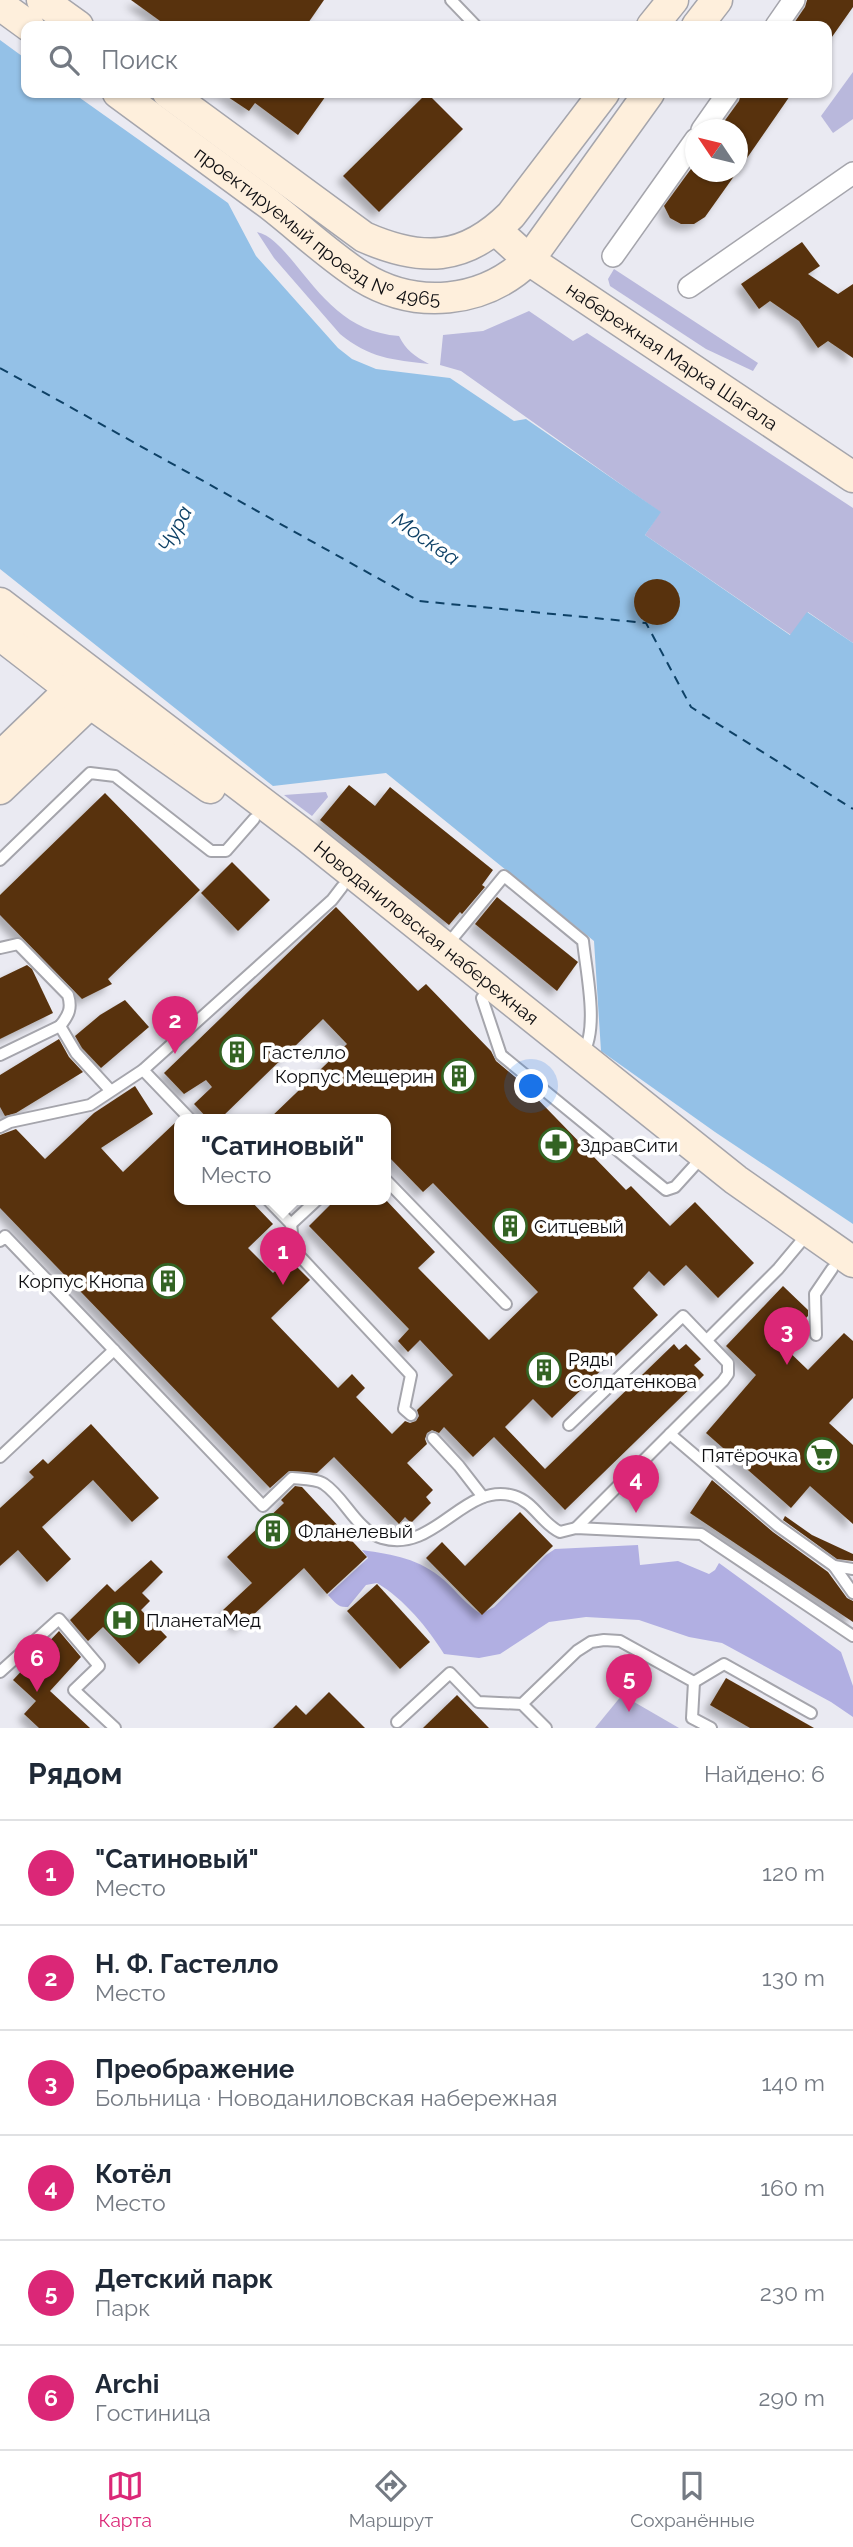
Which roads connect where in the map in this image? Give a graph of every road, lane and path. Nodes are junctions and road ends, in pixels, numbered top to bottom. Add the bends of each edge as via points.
1 (42, 0) edge
2 (450, 0) edge
3 (673, 0) edge
4 (717, 0) edge
5 (794, 0) edge
6 (0, 5) edge
7 (22, 21) edge
8 (71, 21) edge
9 (471, 21) edge
10 (656, 21) edge
11 (701, 21) edge
12 (779, 21) edge
13 (125, 98) edge
14 (175, 98) edge
15 (600, 98) edge
16 (645, 98) edge
17 (724, 98) edge
18 (710, 119) edge
19 (685, 153) edge
20 (853, 173) edge
21 (496, 230) junction
22 (613, 256) dead end
23 (529, 260) junction
24 (689, 288) dead end
25 (853, 477) edge
26 (0, 603) edge
27 (0, 635) edge
28 (89, 688) junction
29 (0, 757) edge
30 (0, 789) edge
31 (254, 820) junction
32 (0, 860) edge
33 (342, 887) junction
34 (0, 947) edge
35 (445, 947) junction
36 (60, 1026) junction
37 (0, 1055) edge
38 (582, 1056) junction
39 (143, 1070) junction
40 (110, 1090) junction
41 (185, 1114) edge
42 (0, 1128) edge
43 (698, 1161) junction
44 (391, 1186) edge
45 (273, 1205) edge
46 (312, 1205) edge
47 (291, 1224) junction
48 (804, 1239) junction
49 (0, 1241) edge
50 (846, 1272) edge
51 (506, 1304) dead end
52 (816, 1335) dead end
53 (707, 1340) junction
54 (114, 1350) junction
55 (411, 1415) dead end
56 (569, 1425) dead end
57 (670, 1434) junction
58 (433, 1438) dead end
59 (0, 1457) edge
60 (483, 1497) junction
61 (576, 1528) junction
62 (834, 1566) junction
63 (853, 1569) edge
64 (853, 1593) edge
65 (853, 1636) edge
66 (0, 1672) edge
67 (694, 1682) junction
68 (522, 1704) junction
69 (811, 1713) dead end
70 (397, 1723) dead end
71 (115, 1728) edge
72 (545, 1728) edge
73 (710, 1728) edge

1 - 8 main road
2 - 9 lane
3 - 10 main road
4 - 11 main road
5 - 12 street
6 - 7 main road
13 - 23 main road, проектируемый проезд № 4965 via 361,276 386,289 433,298 459,297 503,281
14 - 21 main road, проектируемый проезд № 4965 via 353,229 389,248 420,255 445,252 464,248
15 - 21 main road, проектируемый проезд № 4965
16 - 23 main road, проектируемый проезд № 4965
17 - 18 street
19 - 22 street
20 - 24 street
21 - 23 main road, набережная Марка Шагала
23 - 25 main road, набережная Марка Шагала
26 - 28 main road, Новоданиловская набережная
27 - 28 main road, Новоданиловская набережная
28 - 29 main road
28 - 30 main road
28 - 31 main road, Новоданиловская набережная
28 - 35 main road, Новоданиловская набережная via 296,828
31 - 32 lane via 226,851 211,851 115,776 90,773
31 - 33 main road, Новоданиловская набережная
33 - 39 lane
33 - 43 main road, Новоданиловская набережная via 588,1086
34 - 36 lane via 18,944 68,995 68,1017
35 - 38 main road, Новоданиловская набережная
35 - 38 lane via 504,876 583,941 591,1027
36 - 37 lane
36 - 40 lane via 76,1053
38 - 43 main road, Новоданиловская набережная
39 - 40 lane
39 - 41 lane
40 - 42 lane via 90,1105
43 - 48 main road, Новоданиловская набережная
44 - 51 lane
45 - 47 lane
46 - 47 lane
47 - 55 lane via 294,1250 411,1375 404,1409
48 - 50 main road, Новоданиловская набережная
48 - 53 lane
49 - 54 lane via 5,1236
50 - 52 lane via 815,1294
53 - 56 lane via 683,1316
53 - 57 lane via 725,1359 728,1374
54 - 59 lane
54 - 60 lane via 263,1506 292,1478 322,1482 368,1531 398,1540 425,1535
57 - 61 lane
57 - 62 lane via 778,1526
58 - 60 lane
60 - 61 lane via 516,1496 553,1529
61 - 65 lane via 701,1534
62 - 63 lane
62 - 64 lane
66 - 71 lane via 59,1619 99,1666 74,1690
67 - 68 lane via 620,1641 604,1640 577,1651
67 - 69 lane via 724,1664
67 - 73 lane via 692,1718
68 - 70 lane via 478,1702 450,1673
68 - 72 lane

